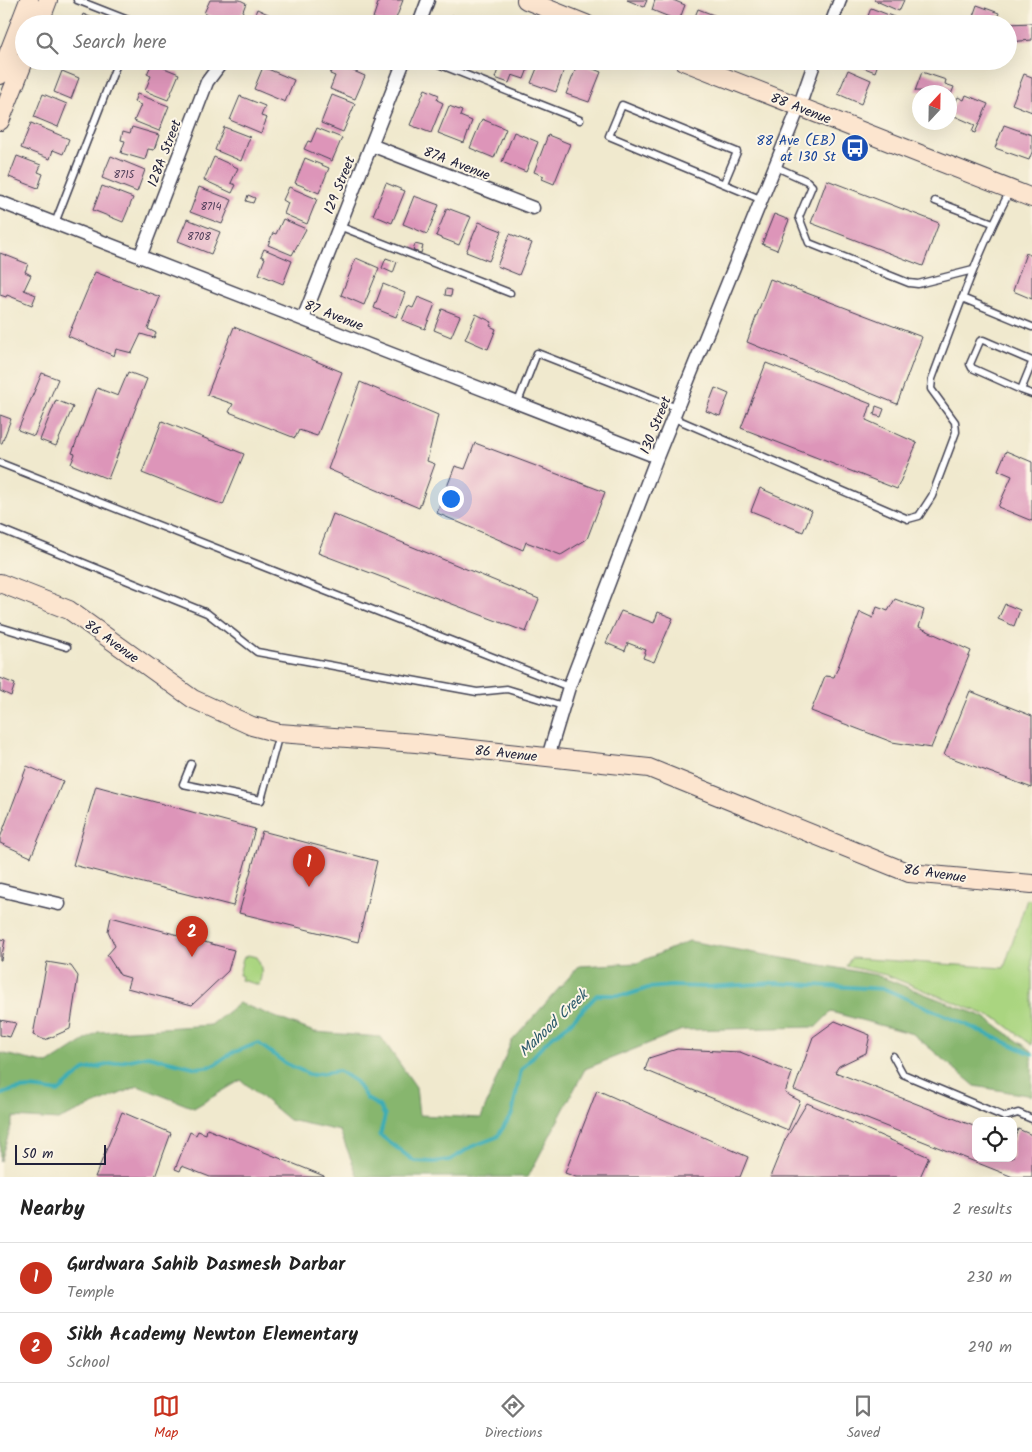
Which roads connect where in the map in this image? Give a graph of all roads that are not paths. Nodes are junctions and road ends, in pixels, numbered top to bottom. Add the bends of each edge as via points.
1 (28, 0) edge
2 (48, 0) edge
3 (77, 0) edge
4 (428, 0) edge
5 (526, 0) edge
6 (840, 0) edge
7 (22, 15) edge
8 (42, 15) edge
9 (116, 15) edge
10 (422, 15) edge
11 (564, 15) edge
12 (834, 15) edge
13 (15, 35) edge
14 (20, 70) edge
15 (115, 70) edge
16 (216, 70) edge
17 (400, 70) edge
18 (454, 70) edge
19 (705, 70) edge
20 (812, 70) edge
21 (0, 75) edge
22 (799, 107) junction
23 (580, 120) dead end
24 (0, 121) edge
25 (371, 145) junction
26 (774, 166) junction
27 (724, 183) junction
28 (1010, 190) junction
29 (1032, 198) edge
30 (760, 199) junction
31 (935, 201) dead end
32 (0, 202) edge
33 (533, 208) dead end
34 (993, 223) junction
35 (55, 224) junction
36 (339, 226) junction
37 (140, 257) junction
38 (973, 270) junction
39 (510, 293) dead end
40 (962, 298) junction
41 (303, 319) junction
42 (1032, 327) edge
43 (1032, 362) edge
44 (1021, 390) junction
45 (1032, 394) edge
46 (518, 402) junction
47 (676, 413) junction
48 (657, 457) junction
49 (0, 463) edge
50 (0, 529) edge
51 (0, 583) edge
52 (0, 627) edge
53 (67, 647) dead end
54 (569, 687) junction
55 (563, 706) junction
56 (279, 733) junction
57 (548, 757) junction
58 (191, 764) dead end
59 (1032, 884) edge
60 (0, 890) edge
61 (59, 904) dead end
62 (893, 1056) dead end
63 (1032, 1119) edge

1 - 7 street
2 - 8 street
3 - 9 lane
4 - 10 street
5 - 11 street
6 - 12 street
13 - 21 street
14 - 24 street
15 - 35 lane
16 - 37 street, 128A Street via 207,82
17 - 25 street, 129 Street
18 - 23 lane
19 - 22 street, 88 Avenue
20 - 22 street, 130 Street
22 - 26 street, 130 Street
22 - 28 street, 88 Avenue
25 - 33 street, 87A Avenue
25 - 36 street, 129 Street
26 - 30 street, 130 Street
26 - 38 lane via 812,186 799,217 810,243 909,283 918,284
27 - 27 lane via 609,136 622,105 737,152
27 - 30 lane
28 - 29 street, 88 Avenue
28 - 34 lane
30 - 47 street, 130 Street
31 - 34 lane
32 - 35 street, 87 Avenue
34 - 38 lane
35 - 37 street, 87 Avenue
36 - 39 lane
36 - 41 street, 129 Street
37 - 41 street, 87 Avenue
38 - 40 lane
40 - 42 lane
40 - 47 lane via 931,389 955,422 956,432 932,496 919,516 908,519
41 - 46 street, 87 Avenue
43 - 44 lane
43 - 44 lane via 983,340 970,364 972,368
44 - 45 lane
46 - 47 lane via 537,352
46 - 48 street, 87 Avenue
47 - 48 street, 130 Street
48 - 54 street, 130 Street
49 - 54 lane
50 - 55 lane via 207,613 257,652 477,692 507,689
51 - 56 street, 86 Avenue via 69,610 193,699 252,726
52 - 53 lane
54 - 55 street, 130 Street
55 - 57 street, 130 Street
56 - 57 street, 86 Avenue
56 - 58 lane via 261,800 183,784
57 - 59 street, 86 Avenue via 648,768 909,873
60 - 61 street
62 - 63 lane via 903,1074 1005,1117 1018,1113

